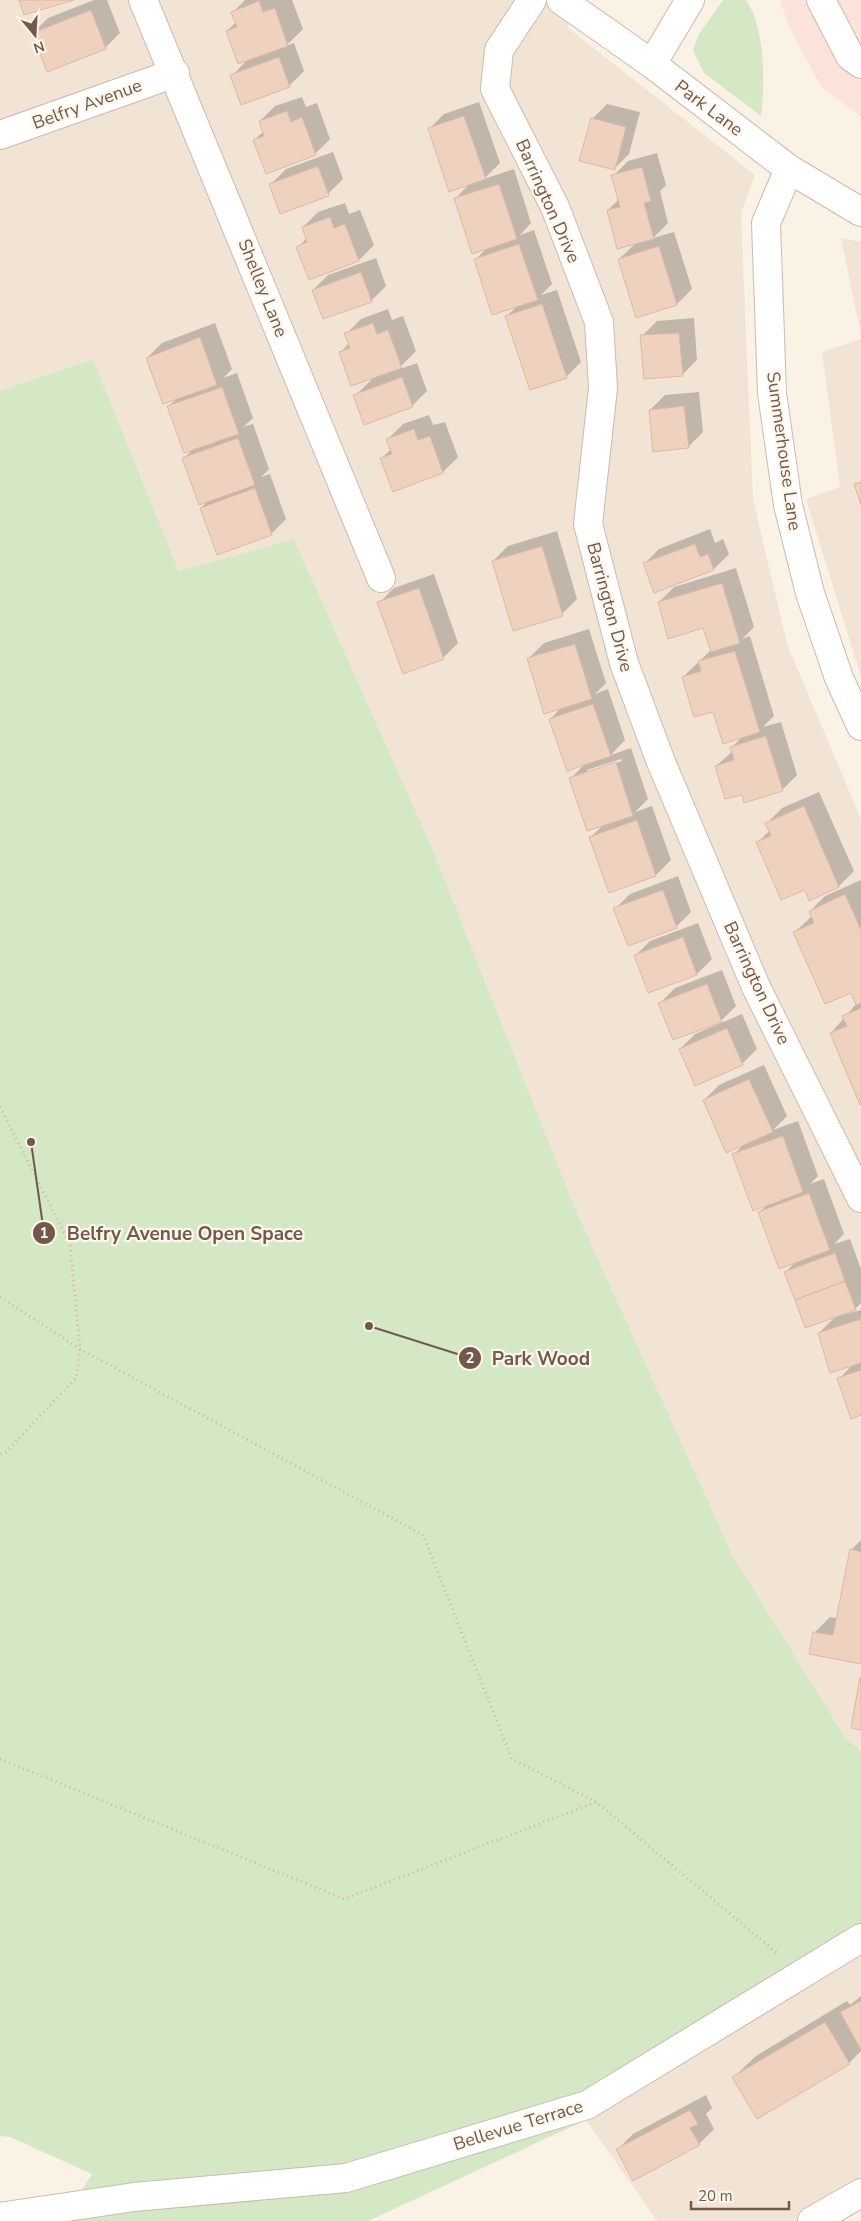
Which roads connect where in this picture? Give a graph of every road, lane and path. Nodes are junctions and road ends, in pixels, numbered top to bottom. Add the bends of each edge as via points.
1 (143, 0) edge
2 (532, 0) edge
3 (561, 0) edge
4 (690, 0) edge
5 (821, 0) edge
6 (652, 64) junction
7 (861, 64) edge
8 (174, 73) junction
9 (0, 135) edge
10 (789, 170) junction
11 (861, 212) edge
12 (381, 578) dead end
13 (861, 726) edge
14 (0, 1107) edge
15 (861, 1198) edge
16 (0, 1297) edge
17 (80, 1349) junction
18 (0, 1454) edge
19 (0, 1759) edge
20 (596, 1802) junction
21 (861, 1938) edge
22 (802, 1974) junction
23 (861, 2192) edge
24 (0, 2217) edge
25 (812, 2221) edge

1 - 8 street, Shelley Lane
2 - 15 street, Barrington Drive via 498,50 496,89 555,207 599,322 603,388 588,524 624,663 661,762 756,986
3 - 6 street, Park Lane
4 - 6 street
5 - 7 street via 850,56
6 - 10 street, Park Lane
8 - 9 street, Belfry Avenue
8 - 12 street, Shelley Lane
10 - 11 street, Park Lane
10 - 13 street, Summerhouse Lane via 766,223 772,393 788,506 810,593 839,678
14 - 17 path via 70,1244
16 - 17 path
17 - 18 path via 76,1378 6,1452
17 - 20 path via 423,1534 512,1759
19 - 20 path via 344,1899
20 - 22 path
21 - 22 street, Bellevue Terrace
22 - 24 street, Bellevue Terrace via 587,2105 346,2178 134,2197
23 - 25 street

